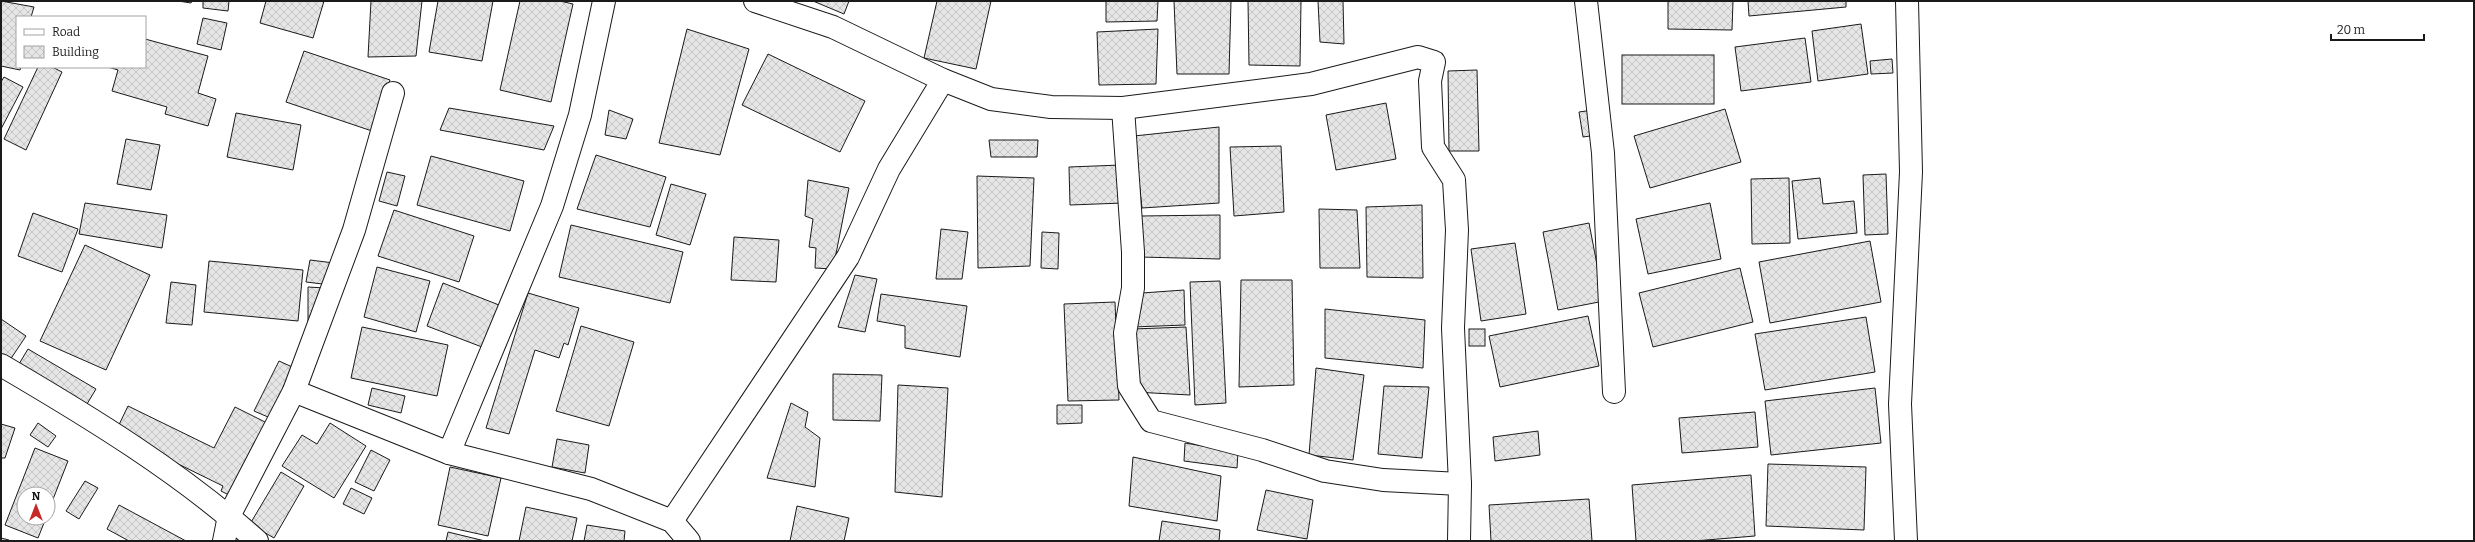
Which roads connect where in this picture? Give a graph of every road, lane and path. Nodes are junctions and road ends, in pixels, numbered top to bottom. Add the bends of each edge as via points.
1 (604, 1) edge
2 (755, 1) edge
3 (1586, 1) edge
4 (1907, 1) edge
5 (943, 80) junction
6 (393, 93) dead end
7 (1123, 108) junction
8 (1, 365) edge
9 (294, 391) junction
10 (1614, 392) dead end
11 (449, 453) junction
12 (1460, 484) junction
13 (229, 516) junction
14 (672, 521) junction
15 (224, 541) edge
16 (257, 541) edge
17 (689, 541) edge
18 (1459, 541) edge
19 (1906, 541) edge

1 - 11 street via 580,115 552,206
2 - 5 street via 833,28
3 - 10 street via 1603,153
4 - 19 street via 1911,172 1900,404
5 - 7 street via 991,99 1051,107
5 - 14 street via 889,169 848,257
6 - 9 street via 354,230
7 - 12 street via 1132,252 1132,288 1125,333 1129,386 1150,421 1262,450 1325,471 1383,480
7 - 12 street via 1311,84 1418,57 1434,62 1430,81 1433,147 1454,180 1455,194 1457,230 1453,328
8 - 13 street via 135,447
9 - 11 street
9 - 13 street
11 - 14 street via 591,489
12 - 18 street
13 - 15 street
13 - 16 street
14 - 17 street

